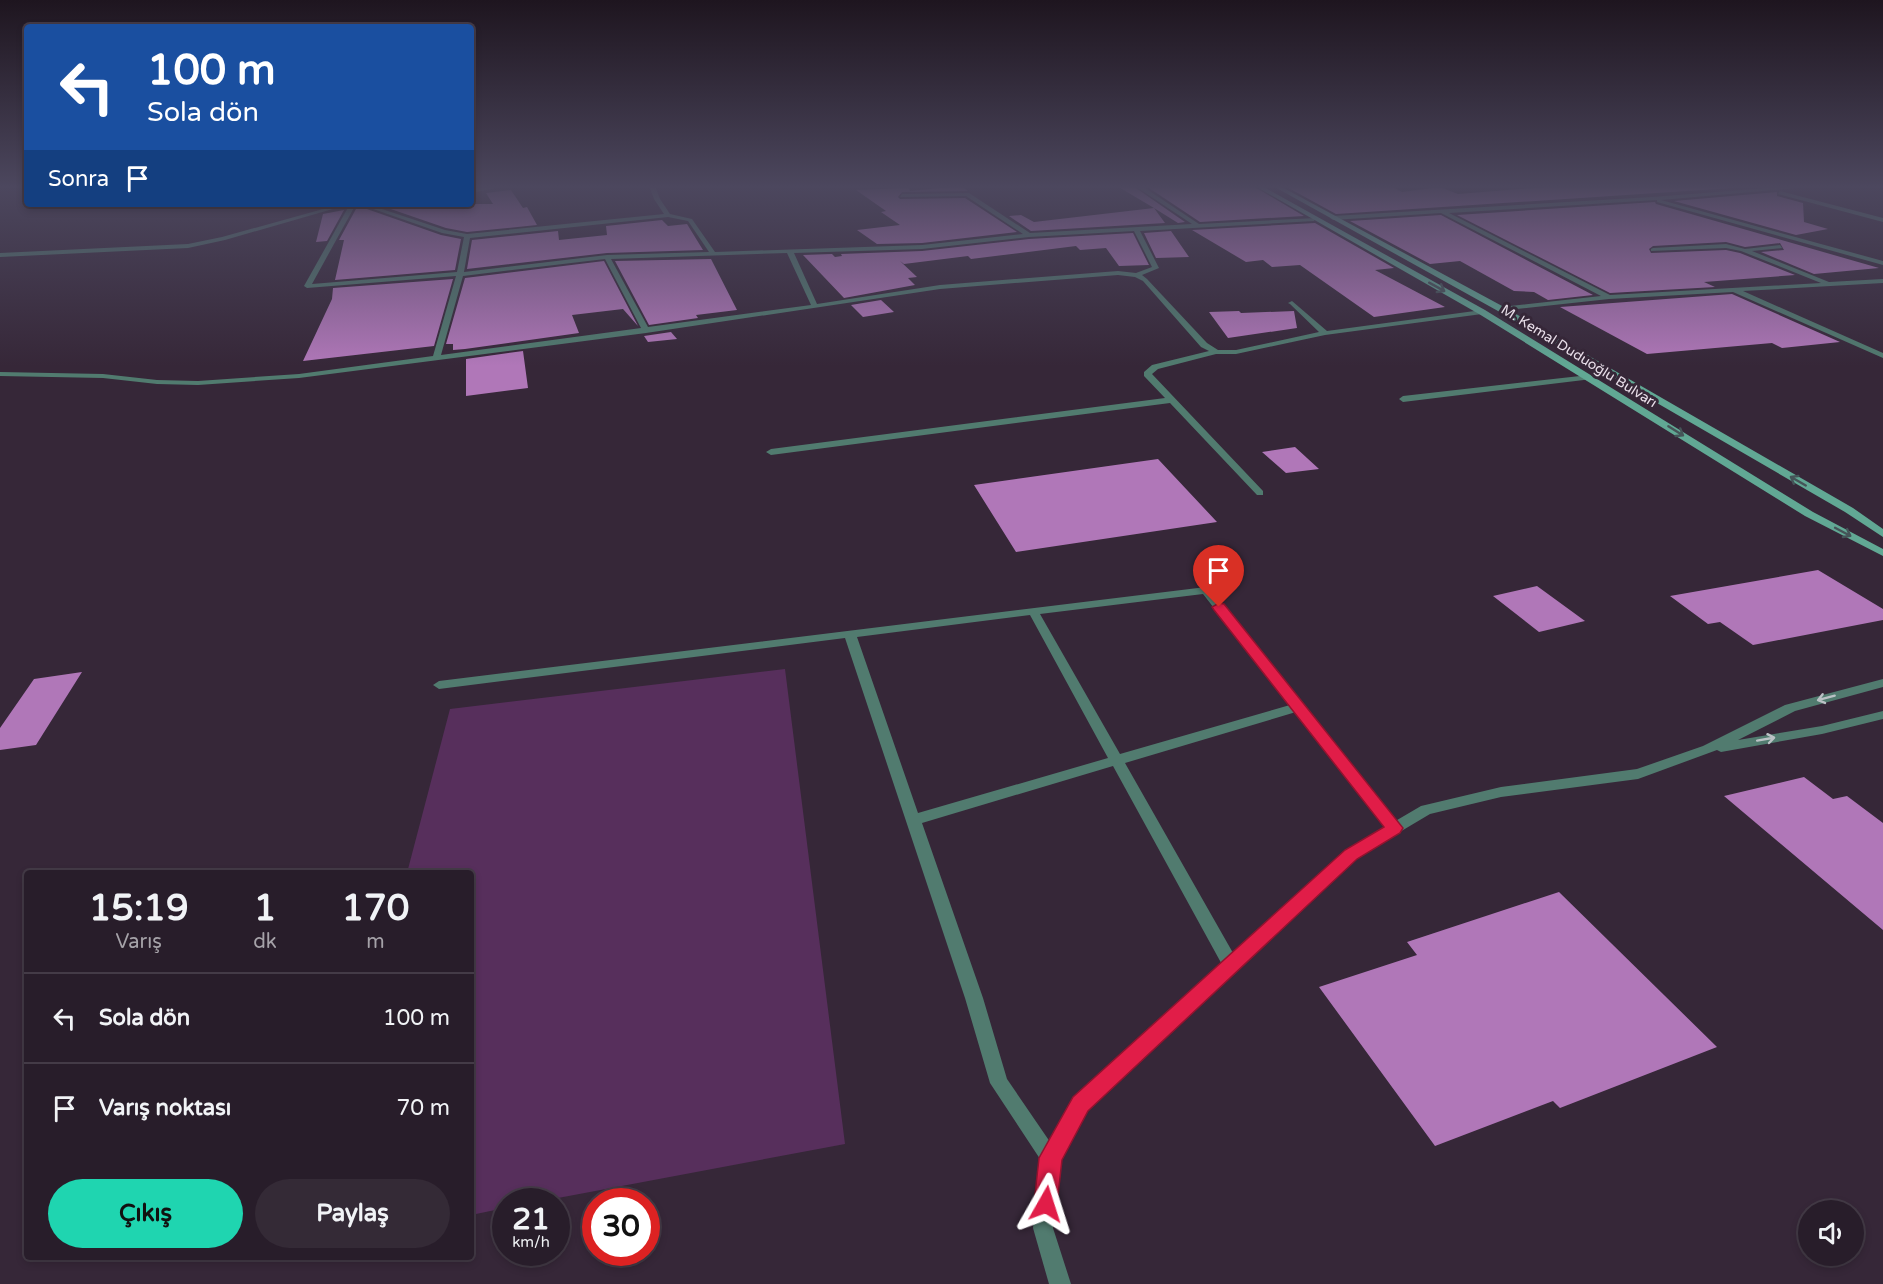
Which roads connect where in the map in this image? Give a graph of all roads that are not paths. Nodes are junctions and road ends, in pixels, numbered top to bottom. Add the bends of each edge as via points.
1 (188, 246) edge
2 (329, 246) edge
3 (466, 246) edge
4 (708, 246) edge
5 (932, 246) edge
6 (1145, 246) edge
7 (1363, 246) edge
8 (1384, 246) edge
9 (1509, 246) edge
10 (1821, 246) edge
11 (1780, 247) dead end
12 (1653, 250) dead end
13 (1743, 250) junction
14 (712, 252) junction
15 (790, 252) junction
16 (0, 255) edge
17 (607, 257) junction
18 (1883, 263) edge
19 (460, 274) junction
20 (1137, 275) junction
21 (1883, 281) edge
22 (1830, 283) junction
23 (1731, 288) junction
24 (1609, 297) junction
25 (1292, 303) dead end
26 (815, 307) junction
27 (1501, 309) junction
28 (1482, 312) junction
29 (646, 331) junction
30 (1325, 333) junction
31 (1216, 352) junction
32 (1883, 356) edge
33 (436, 359) junction
34 (0, 374) edge
35 (1589, 377) junction
36 (1403, 399) dead end
37 (1172, 400) junction
38 (771, 452) dead end
39 (1260, 494) dead end
40 (1883, 534) edge
41 (1883, 553) edge
42 (1034, 611) junction
43 (850, 634) junction
44 (1883, 683) edge
45 (439, 685) dead end
46 (1298, 707) junction
47 (1883, 715) edge
48 (1708, 749) junction
49 (1116, 760) junction
50 (913, 820) junction
51 (1395, 828) junction
52 (1231, 965) junction
53 (1051, 1158) junction
54 (1060, 1284) edge

1 - 16 street
2 - 19 street via 307,286
3 - 19 street
4 - 14 street
5 - 15 street
6 - 20 street via 1156,268
7 -> 28 street, M. Kemal Duduoğlu Bulvarı
8 - 27 street, M. Kemal Duduoğlu Bulvarı
9 - 24 street
10 - 18 street
11 - 13 street
12 - 13 street via 1726,246
13 - 22 street
14 - 15 street
14 - 17 street
15 - 26 street
17 - 19 street
17 - 29 street
19 - 33 street
20 - 26 street via 1118,273 940,287
20 - 31 street via 1204,345
21 - 22 street
22 - 23 street
23 - 24 street
23 - 32 street
24 - 27 street
25 - 30 street
26 - 29 street
27 - 28 street
40 -> 27 street, M. Kemal Duduoğlu Bulvarı via 1849,510
28 - 30 street
28 - 35 street, M. Kemal Duduoğlu Bulvarı
29 - 33 street
30 - 31 street via 1236,352
31 - 37 street via 1155,367 1147,374
33 - 34 street via 298,376 198,383
35 - 36 street
35 -> 41 street, M. Kemal Duduoğlu Bulvarı via 1809,514
37 - 38 street
37 - 39 street
42 - 43 street
42 - 46 street via 1206,590
42 - 49 street
43 - 45 street
43 - 50 street
44 -> 48 street via 1790,708
46 - 49 street
46 - 51 street
48 -> 47 street via 1822,730
48 - 51 street via 1638,774 1501,792 1426,810
49 - 50 street
49 - 52 street
50 - 53 street via 999,1083
51 - 52 street via 1351,854
52 - 53 street via 1080,1104
53 - 54 street via 1043,1228

